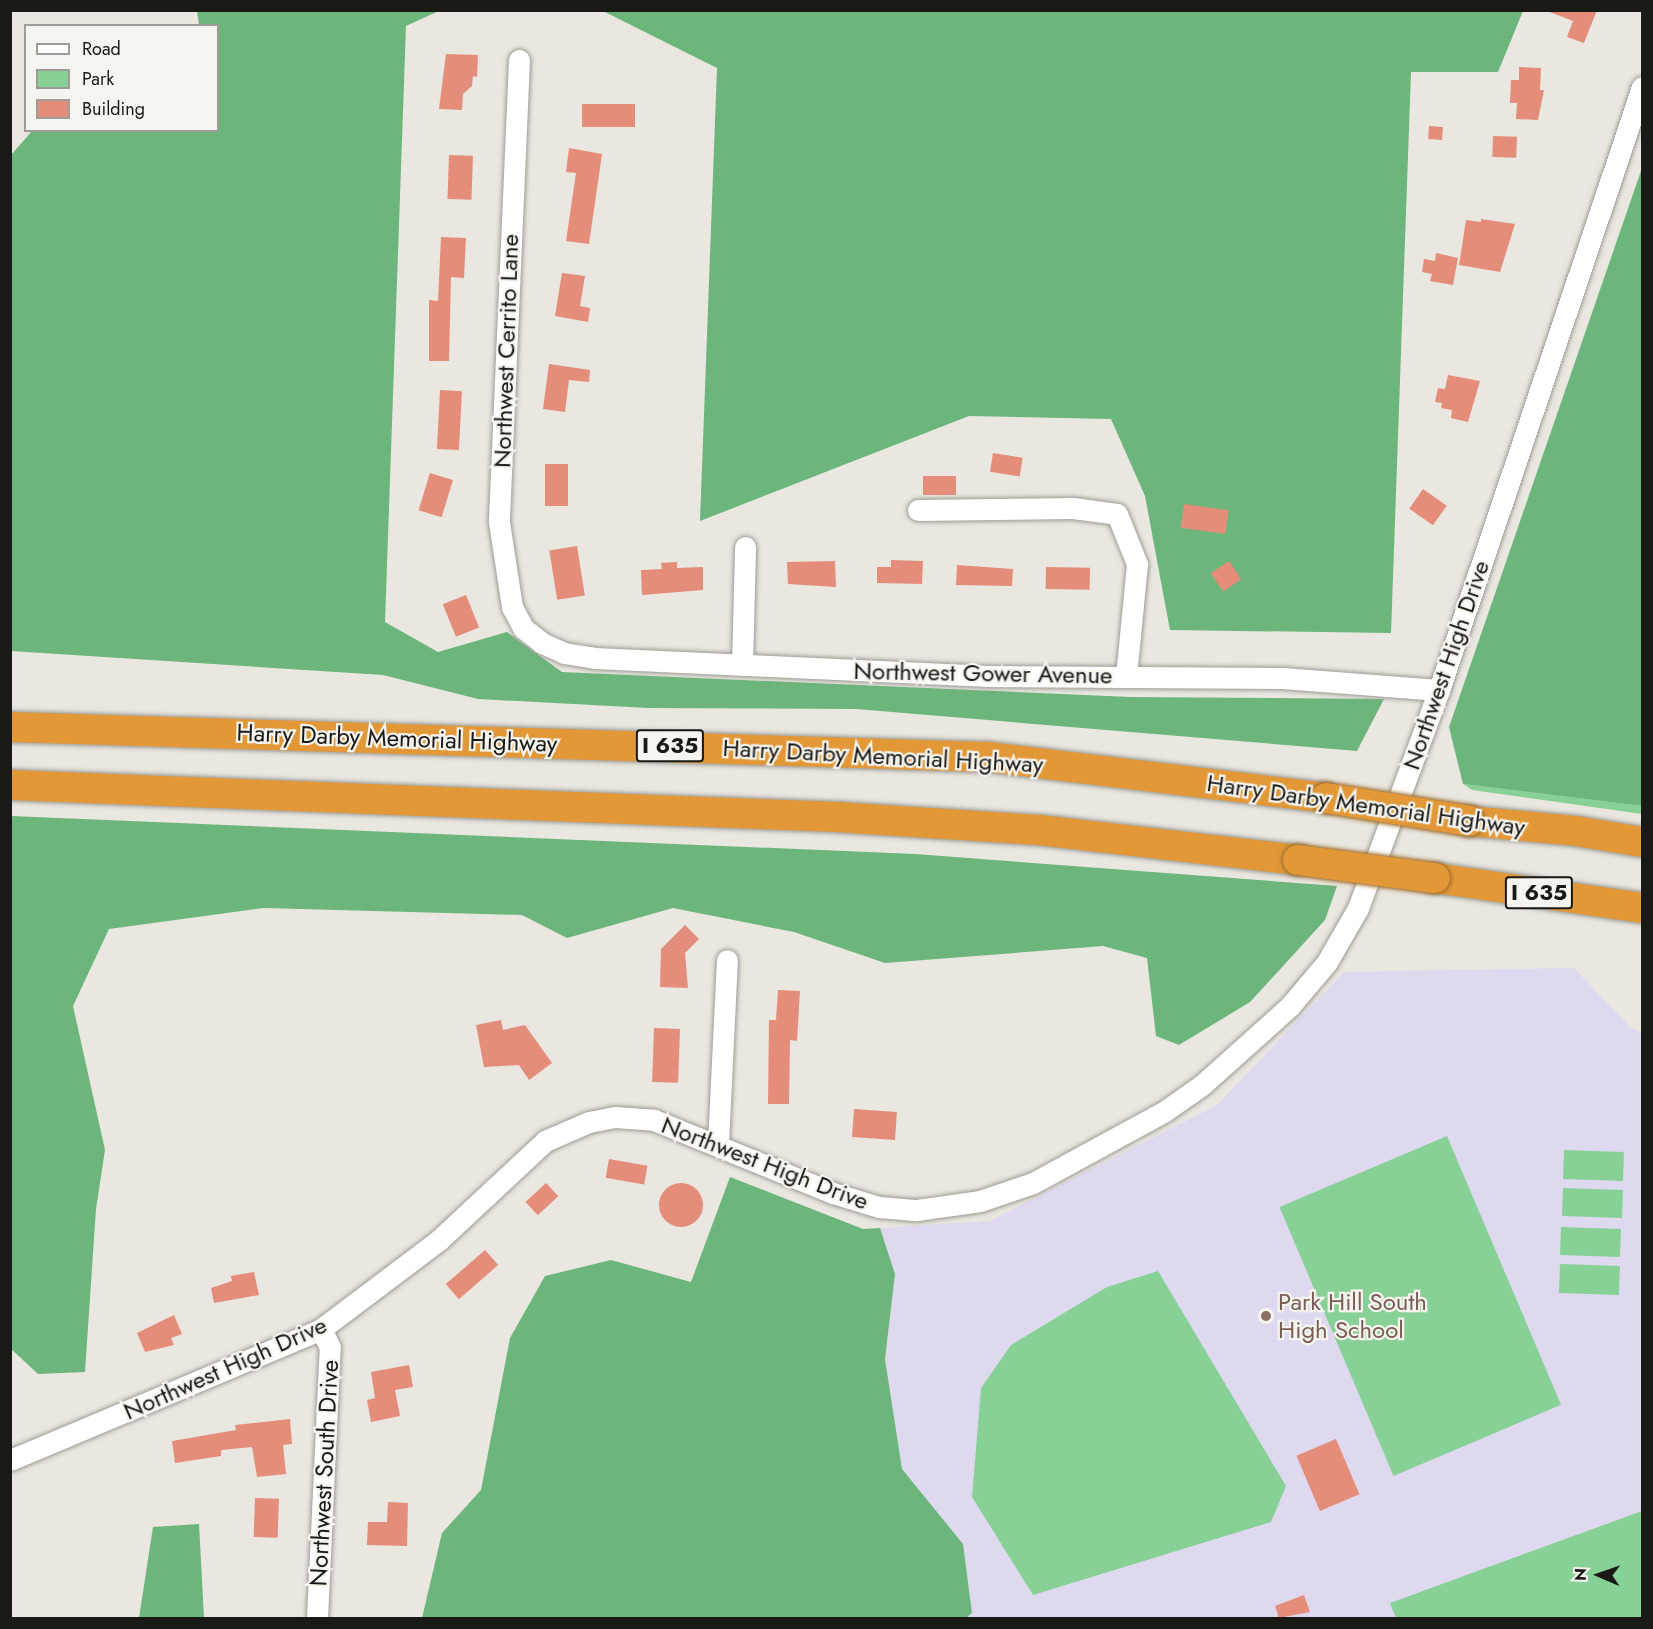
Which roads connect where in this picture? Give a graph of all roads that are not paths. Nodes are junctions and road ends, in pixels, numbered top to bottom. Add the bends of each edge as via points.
1 (519, 60) dead end
2 (1642, 87) edge
3 (918, 510) dead end
4 (745, 547) dead end
5 (532, 635) joint
6 (742, 665) junction
7 (1126, 676) junction
8 (1439, 690) junction
9 (10, 727) edge
10 (10, 785) edge
11 (1642, 842) edge
12 (1642, 908) edge
13 (727, 960) dead end
14 (718, 1143) junction
15 (321, 1329) junction
16 (10, 1460) edge
17 (316, 1618) edge

1 - 5 street, Northwest Cerrito Lane via 510,205 505,455 499,522 512,608
2 - 8 street, Northwest High Drive
3 - 7 street via 1073,508 1117,514 1137,564
4 - 6 street
5 - 6 street, Northwest Gower Avenue via 553,649 577,656
6 - 7 street, Northwest Gower Avenue via 985,676
7 - 8 street, Northwest Gower Avenue via 1282,678
8 - 14 street, Northwest High Drive via 1381,853 1358,908 1327,962 1290,1006 1243,1051 1165,1111 1007,1193 917,1210 879,1207 832,1193
9 - 11 highway, Harry Darby Memorial Highway / I 635, bridge via 988,757
10 - 12 highway, I 635, bridge via 837,817 1039,830 1298,860
13 - 14 street
14 - 15 street, Northwest High Drive via 654,1120 628,1117 565,1130 545,1141 439,1240
15 - 16 street, Northwest High Drive
15 - 17 street, Northwest South Drive via 330,1347

